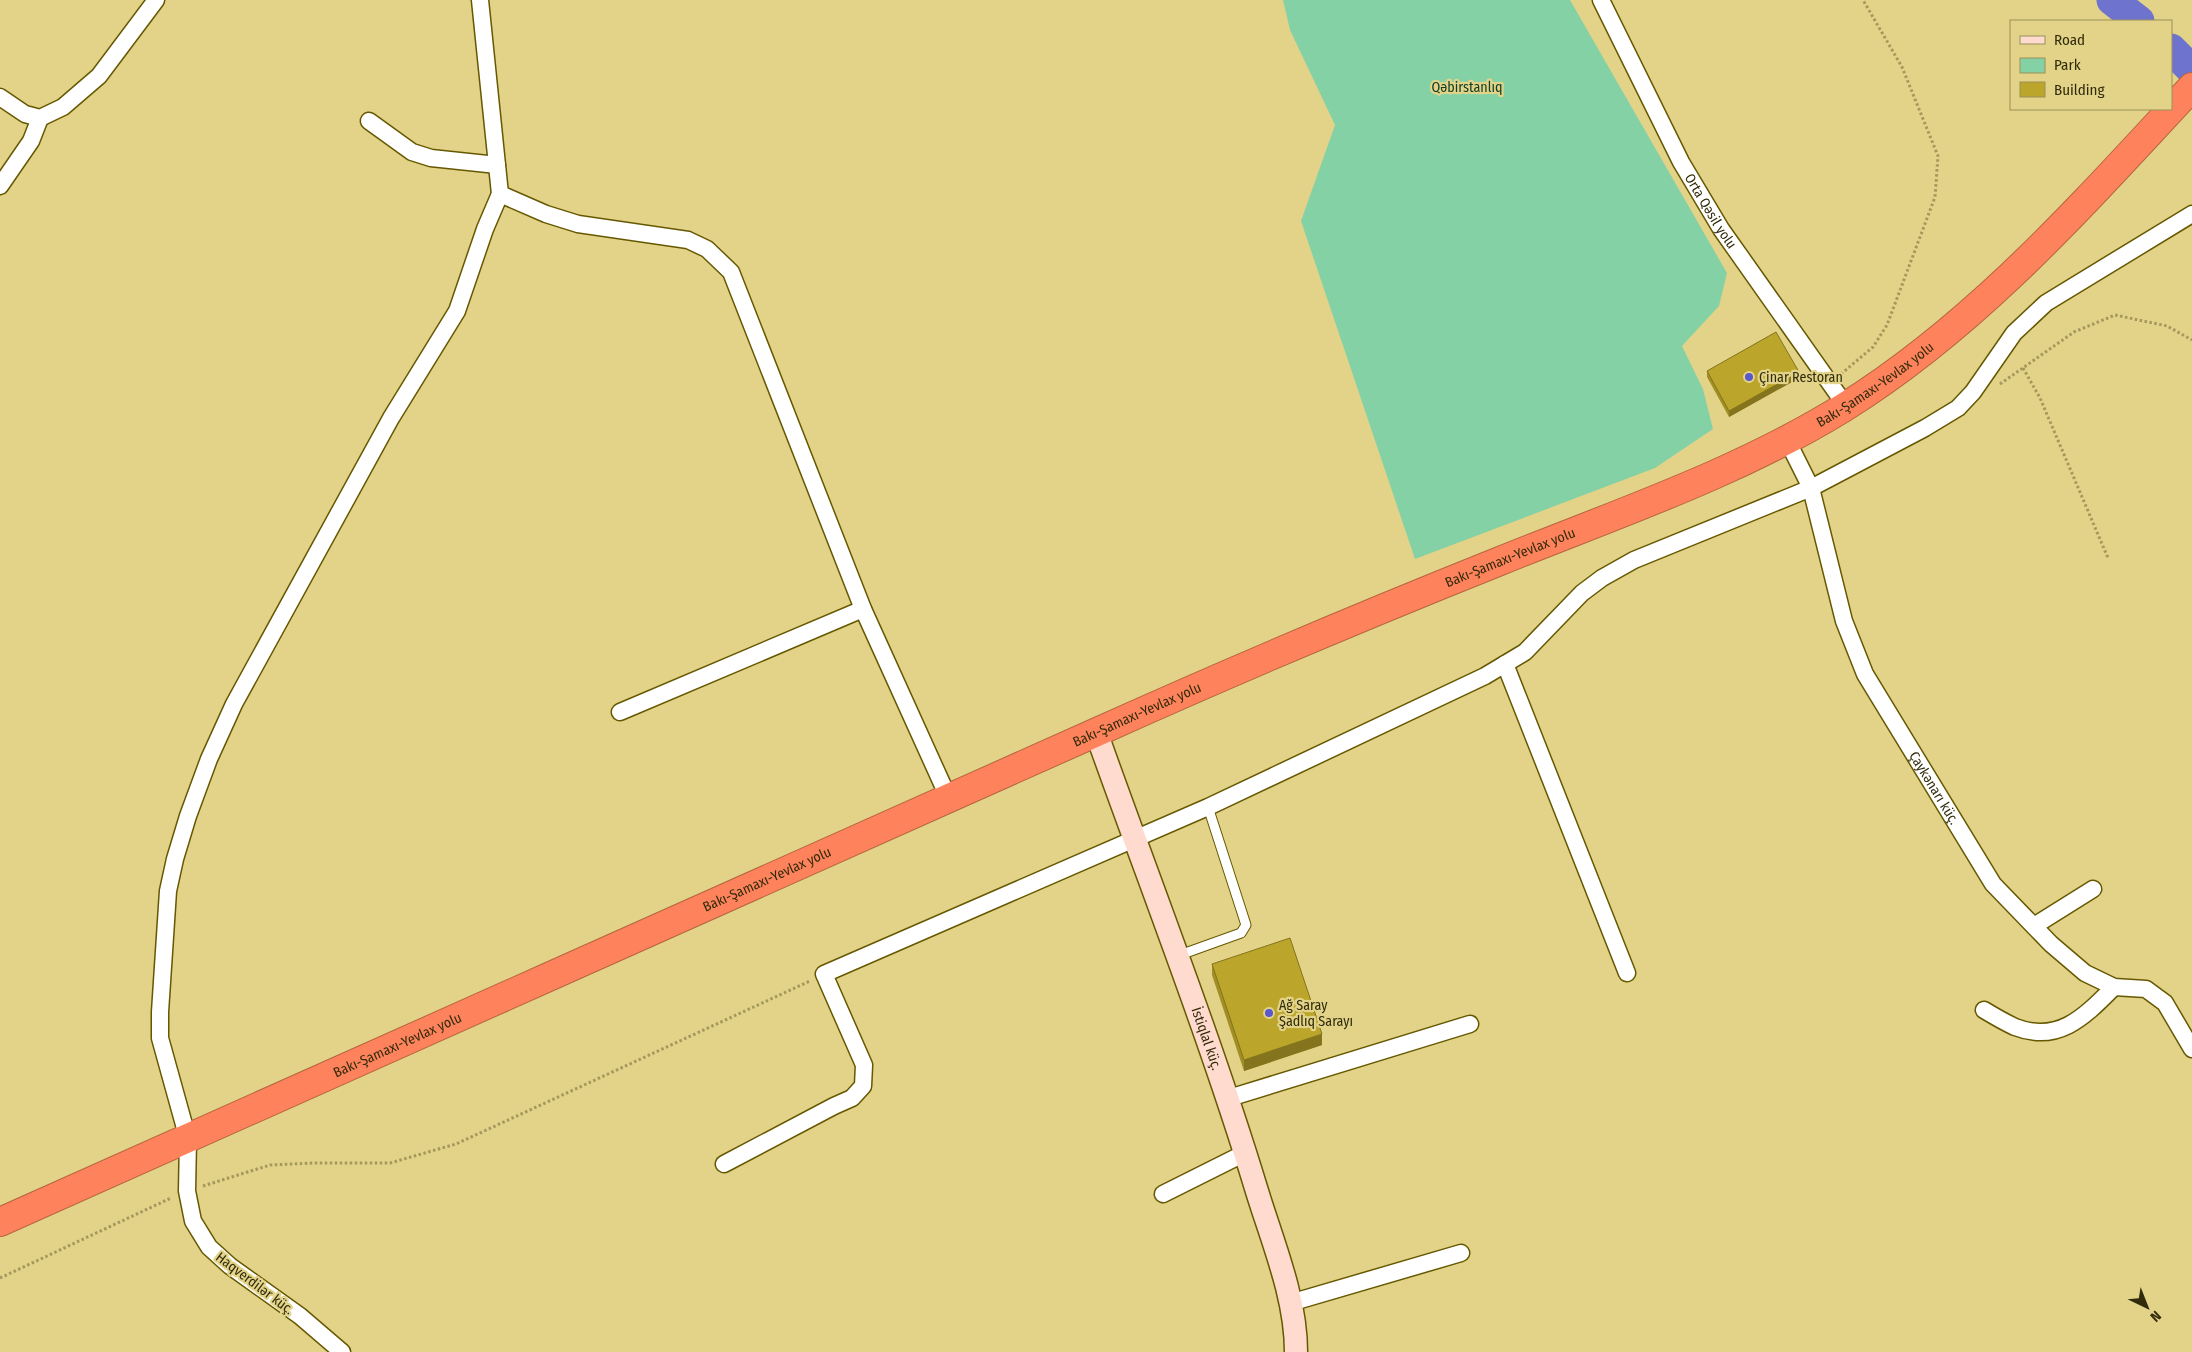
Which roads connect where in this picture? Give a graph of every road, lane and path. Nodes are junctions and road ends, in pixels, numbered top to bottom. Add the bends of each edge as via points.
1 (156, 0) edge
2 (480, 0) edge
3 (1601, 0) edge
4 (1863, 0) edge
5 (2192, 87) edge
6 (0, 97) edge
7 (2172, 109) edge
8 (2171, 110) edge
9 (40, 118) junction
10 (369, 121) dead end
11 (497, 165) junction
12 (0, 186) edge
13 (500, 194) junction
14 (2192, 214) edge
15 (2192, 340) edge
16 (2023, 368) junction
17 (1830, 384) junction
18 (1996, 386) dead end
19 (1846, 406) junction
20 (1787, 440) junction
21 (1811, 488) junction
22 (2108, 558) dead end
23 (863, 609) junction
24 (1505, 664) junction
25 (620, 712) dead end
26 (1096, 732) junction
27 (949, 799) junction
28 (1208, 807) junction
29 (1134, 840) junction
30 (2093, 889) dead end
31 (2034, 926) junction
32 (1176, 956) junction
33 (1627, 973) dead end
34 (824, 974) junction
35 (2114, 987) junction
36 (1984, 1010) dead end
37 (1470, 1024) dead end
38 (2192, 1049) edge
39 (1229, 1098) junction
40 (188, 1139) junction
41 (1245, 1153) junction
42 (724, 1164) dead end
43 (187, 1191) junction
44 (1163, 1194) dead end
45 (0, 1222) edge
46 (1461, 1253) dead end
47 (0, 1278) edge
48 (1290, 1303) junction
49 (342, 1352) edge
50 (1296, 1352) edge

1 - 9 street via 99,76 63,107
2 - 11 street
3 - 17 street, Orta Qəsil yolu via 1681,162 1721,229
4 - 17 path via 1902,67 1938,156 1935,197 1888,325 1873,347
5 - 7 highway, Bakı-Şamaxı-Yevlax yolu
6 - 9 street via 25,114
8 - 19 highway, Bakı-Şamaxı-Yevlax yolu via 2039,249 1973,311 1904,366
9 - 12 street via 31,141
10 - 11 street via 412,152 431,158
11 - 13 street
13 - 23 street via 578,224 688,240 707,249 731,272
13 - 40 street, Haqverdilər küç. via 457,311 391,418 234,704 188,816 168,891 160,1012 160,1038
14 - 21 street via 2046,303 2014,333 1958,408
15 - 16 path via 2167,326 2115,315 2074,332
16 - 18 path
16 - 22 path via 2040,398
17 - 19 street, Orta Qəsil yolu
19 - 20 highway, Bakı-Şamaxı-Yevlax yolu
20 - 21 street, Çaykənarı küç.
20 - 26 highway, Bakı-Şamaxı-Yevlax yolu via 1738,466 1382,608
21 - 24 street via 1634,560 1602,578 1582,593 1524,652
21 - 31 street, Çaykənarı küç. via 1844,621 1865,674 1993,884
23 - 25 street
23 - 27 street
24 - 28 street
24 - 33 street
26 - 27 highway, Bakı-Şamaxı-Yevlax yolu
26 - 29 street, İstiqlal küç.
27 - 40 highway, Bakı-Şamaxı-Yevlax yolu
28 - 29 street
28 - 32 lane via 1246,925 1240,933
29 - 32 street, İstiqlal küç.
29 - 34 street
30 - 31 street
31 - 35 street, Çaykənarı küç. via 2085,973
32 - 39 street, İstiqlal küç.
34 - 42 street via 864,1065 863,1086 852,1098
34 - 43 path via 456,1144 390,1163 270,1165
35 - 36 street via 2086,1015 2055,1032 2032,1032
35 - 38 street, Çaykənarı küç. via 2146,989 2165,1004
37 - 39 street
39 - 41 street, İstiqlal küç.
40 - 43 street, Haqverdilər küç.
40 - 45 highway, Bakı-Şamaxı-Yevlax yolu
41 - 44 street
41 - 48 street, İstiqlal küç.
43 - 47 path
43 - 49 street, Haqverdilər küç. via 193,1221 209,1247
46 - 48 street
48 - 50 street, İstiqlal küç.

